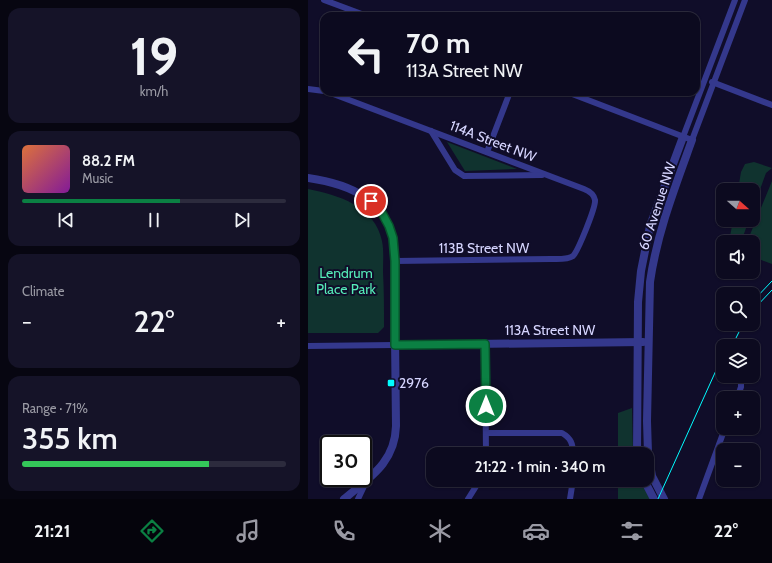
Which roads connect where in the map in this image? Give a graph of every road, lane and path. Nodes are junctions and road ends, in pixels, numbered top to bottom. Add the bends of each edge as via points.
1 (324, 0) edge
2 (735, 0) edge
3 (745, 0) edge
4 (356, 12) edge
5 (705, 80) junction
6 (714, 83) junction
7 (308, 89) edge
8 (320, 90) edge
9 (700, 93) edge
10 (338, 96) edge
11 (508, 96) edge
12 (577, 96) edge
13 (699, 96) edge
14 (772, 106) edge
15 (430, 131) junction
16 (683, 137) junction
17 (692, 140) junction
18 (487, 152) junction
19 (546, 174) junction
20 (308, 178) edge
21 (573, 256) joint
22 (395, 261) junction
23 (649, 342) junction
24 (638, 343) junction
25 (485, 344) junction
26 (395, 345) junction
27 (308, 346) edge
28 (486, 433) junction
29 (722, 435) edge
30 (486, 447) edge
31 (572, 447) edge
32 (637, 447) edge
33 (372, 476) edge
34 (358, 487) edge
35 (364, 487) edge
36 (476, 487) edge
37 (572, 487) edge
38 (648, 487) edge
39 (344, 499) edge
40 (358, 499) edge
41 (468, 499) edge
42 (570, 499) edge
43 (654, 499) edge
44 (664, 499) edge
45 (699, 499) edge

1 - 4 street
2 - 5 street, 60 Avenue NW
3 - 6 street, 60 Avenue NW
5 - 6 street
5 - 9 street, 60 Avenue NW
6 - 14 street
6 - 17 street, 60 Avenue NW
7 - 8 street
10 - 15 street, 114A Street NW
11 - 18 street
12 - 16 street
13 - 16 street, 60 Avenue NW
15 - 18 street, 114A Street NW
15 - 19 street, 114A Street NW via 455,170 464,176
16 - 17 street
16 - 24 street, 60 Avenue NW via 655,209 646,241 639,284
17 - 23 street, 60 Avenue NW via 656,246 650,282
18 - 19 street, 114A Street NW
19 - 21 street, 114A Street NW via 589,191 594,196 595,204
20 - 22 street via 342,186 371,201 389,226
21 - 22 street, 113B Street NW via 565,259
22 - 26 street
23 - 24 street, 113A Street NW
23 - 44 street, 60 Avenue NW via 648,453 652,476
24 - 25 street, 113A Street NW
24 - 32 street, 60 Avenue NW
25 - 26 street, 113A Street NW
25 - 28 street
26 - 27 street, 113A Street NW
26 - 33 street via 395,440 387,459
28 - 30 street
28 - 31 street via 557,432 568,437
29 - 45 street
34 - 39 street
35 - 40 street
36 - 41 street
37 - 42 street
38 - 43 street

